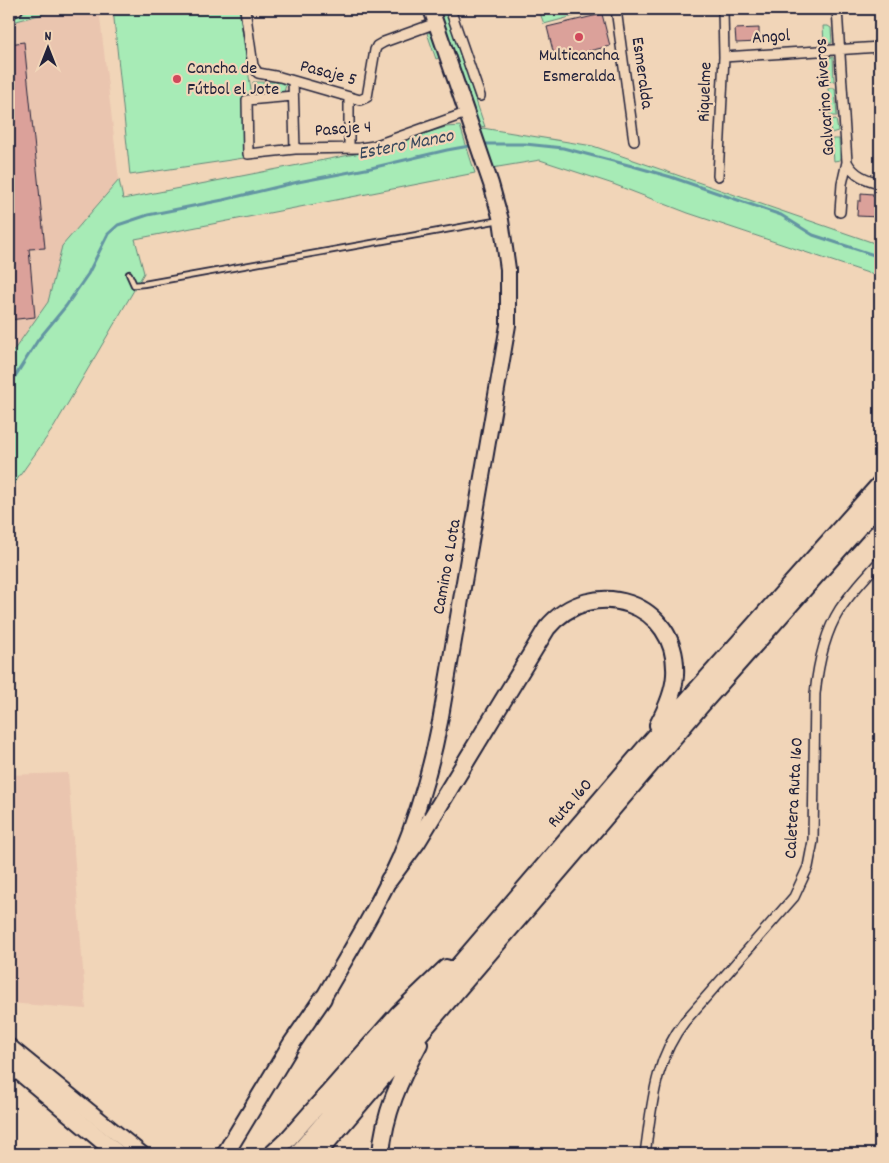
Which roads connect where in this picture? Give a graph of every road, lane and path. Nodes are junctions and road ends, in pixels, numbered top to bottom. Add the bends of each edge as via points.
1 (16, 9) edge
2 (245, 9) edge
3 (431, 9) edge
4 (450, 9) edge
5 (616, 9) edge
6 (723, 9) edge
7 (837, 9) edge
8 (9, 10) edge
9 (436, 23) junction
10 (880, 47) edge
11 (839, 49) junction
12 (724, 57) junction
13 (293, 81) junction
14 (293, 96) junction
15 (480, 96) dead end
16 (350, 98) junction
17 (468, 118) junction
18 (634, 141) dead end
19 (350, 147) junction
20 (295, 149) junction
21 (847, 162) junction
22 (718, 176) dead end
23 (880, 182) edge
24 (840, 212) dead end
25 (501, 220) junction
26 (129, 274) dead end
27 (880, 484) edge
28 (880, 503) edge
29 (880, 561) edge
30 (645, 748) junction
31 (389, 880) junction
32 (484, 937) junction
33 (323, 998) junction
34 (441, 1008) junction
35 (9, 1046) edge
36 (9, 1063) edge
37 (118, 1154) edge
38 (142, 1154) edge
39 (226, 1154) edge
40 (236, 1154) edge
41 (272, 1154) edge
42 (297, 1154) edge
43 (317, 1154) edge
44 (381, 1154) edge
45 (645, 1154) edge

1 - 8 street
2 - 13 street, Pasaje 5 via 255,71
3 - 9 main road, Camino a Lota
4 - 15 street
5 - 18 street, Esmeralda
6 - 12 street, Riquelme
7 - 11 street, Galvarino Riveros
9 - 16 street, Pasaje 5 via 377,46 367,97 362,100
9 - 17 main road, Camino a Lota
10 - 11 street, Angol
11 - 12 street, Angol
11 - 21 street, Galvarino Riveros
12 - 22 street, Riquelme
13 - 14 street
13 - 16 street, Pasaje 5
14 - 20 street
14 - 20 street, Pasaje 4 via 248,100 248,154
16 - 19 street
17 - 19 street, Pasaje 4 via 374,146
17 - 25 main road, Camino a Lota
19 - 20 street, Pasaje 4
21 - 23 street via 862,177
21 - 24 street, Galvarino Riveros
25 - 26 lane via 144,284 134,285
25 - 31 main road, Camino a Lota via 509,287 504,353 434,750 419,804
27 - 30 highway, Ruta 160
28 - 34 highway, Ruta 160 via 702,703
29 - 45 street, Caletera Ruta 160 via 840,609 822,651 815,694 813,840 804,878 787,906 673,1037 658,1073
30 - 31 highway via 666,709 674,684 675,666 669,640 654,618 631,604 600,599 574,605 547,628 418,842
30 - 32 highway, Ruta 160
31 - 33 main road, Camino a Lota
32 - 41 highway via 398,1014
32 - 42 highway, Ruta 160
33 - 39 highway via 292,1043
33 - 40 highway
34 - 43 highway, Ruta 160
34 - 44 highway via 397,1088 386,1117
35 - 38 main road
36 - 37 highway

